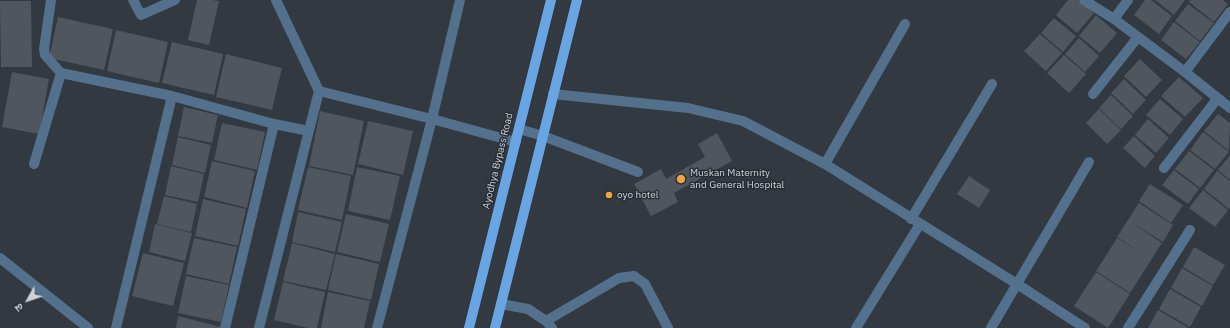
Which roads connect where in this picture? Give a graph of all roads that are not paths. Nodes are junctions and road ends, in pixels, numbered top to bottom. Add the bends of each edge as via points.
1 (51, 0) edge
2 (133, 0) edge
3 (175, 0) edge
4 (276, 0) edge
5 (460, 0) edge
6 (551, 0) edge
7 (577, 0) edge
8 (1084, 0) edge
9 (1128, 0) edge
10 (1230, 12) edge
11 (1114, 19) junction
12 (905, 24) dead end
13 (1138, 37) junction
14 (1185, 72) junction
15 (61, 74) junction
16 (992, 84) dead end
17 (318, 90) junction
18 (553, 94) junction
19 (1094, 94) dead end
20 (172, 96) junction
21 (1217, 99) junction
22 (1230, 108) edge
23 (432, 119) junction
24 (274, 124) junction
25 (519, 129) junction
26 (309, 131) junction
27 (543, 136) junction
28 (516, 142) junction
29 (1089, 162) dead end
30 (34, 164) dead end
31 (825, 164) junction
32 (1164, 168) dead end
33 (638, 172) dead end
34 (916, 222) junction
35 (1190, 230) dead end
36 (0, 258) edge
37 (1017, 284) junction
38 (501, 304) junction
39 (549, 325) edge
40 (88, 328) edge
41 (116, 328) edge
42 (225, 328) edge
43 (259, 328) edge
44 (377, 328) edge
45 (469, 328) edge
46 (495, 328) edge
47 (668, 328) edge
48 (856, 328) edge
49 (991, 328) edge
50 (1085, 328) edge
51 (1128, 328) edge

1 - 15 street via 44,49 45,55
2 - 3 street via 141,14
4 - 17 street
5 - 23 street
6 - 25 main road, Ayodhya Bypass Road
7 - 18 main road
8 - 11 street
9 - 11 street
10 - 14 street
11 - 13 street
12 - 31 street
13 - 14 street
13 - 19 street
14 - 21 street
15 - 20 street
15 - 30 street
16 - 34 street
17 - 23 street
17 - 26 street
18 - 27 main road
18 - 31 street via 688,108 736,120
20 - 24 street
20 - 41 street
21 - 22 street
21 - 32 street
23 - 28 street
23 - 44 street
24 - 26 street
24 - 42 street
25 - 27 street
25 - 28 main road, Ayodhya Bypass Road
26 - 43 street
27 - 33 street
27 - 38 main road
28 - 45 main road, Ayodhya Bypass Road
29 - 37 street
31 - 34 street
34 - 37 street
34 - 48 street
35 - 51 street
36 - 40 street
37 - 49 street
37 - 50 street
38 - 39 street via 528,309
38 - 46 main road
39 - 47 street via 619,278 634,276 645,284

